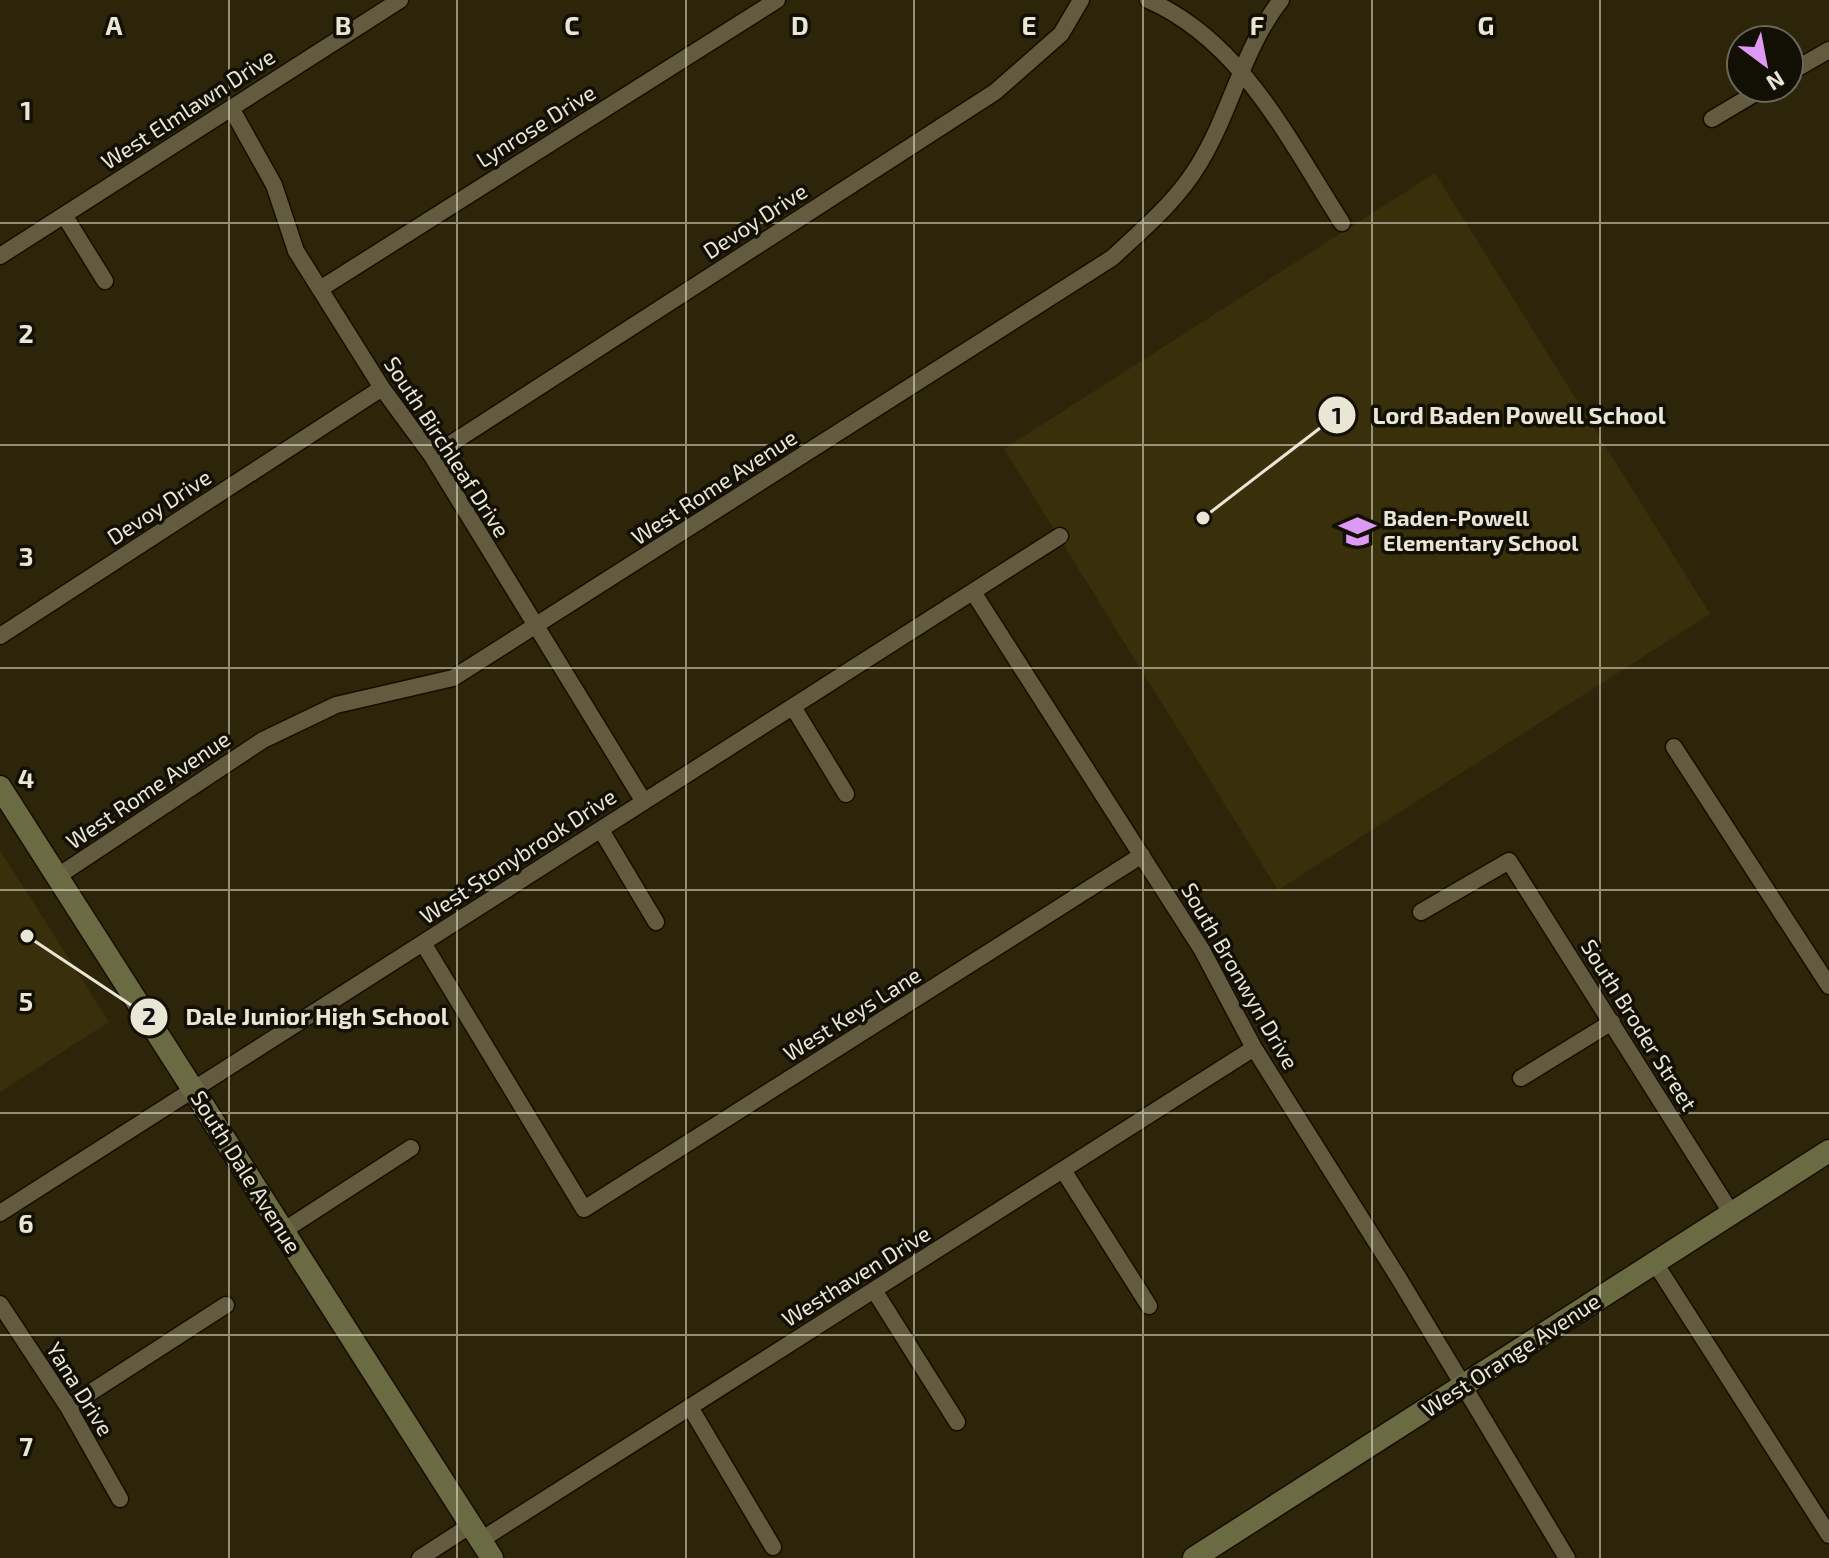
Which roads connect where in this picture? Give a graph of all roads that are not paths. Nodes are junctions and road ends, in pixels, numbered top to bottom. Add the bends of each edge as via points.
1 (400, 0) edge
2 (777, 0) edge
3 (1081, 0) edge
4 (1148, 0) edge
5 (1281, 0) edge
6 (1829, 50) edge
7 (1805, 64) edge
8 (1243, 70) junction
9 (1737, 104) edge
10 (231, 108) junction
11 (1712, 119) dead end
12 (64, 215) junction
13 (1342, 223) dead end
14 (0, 256) edge
15 (105, 281) dead end
16 (320, 289) junction
17 (382, 388) junction
18 (432, 456) junction
19 (1060, 536) dead end
20 (973, 592) junction
21 (535, 628) junction
22 (0, 636) edge
23 (793, 707) junction
24 (1674, 747) dead end
25 (0, 787) edge
26 (846, 794) dead end
27 (644, 802) junction
28 (601, 830) junction
29 (1142, 855) junction
30 (58, 876) junction
31 (1421, 912) dead end
32 (656, 922) dead end
33 (423, 943) junction
34 (1829, 986) edge
35 (1612, 1022) junction
36 (1254, 1048) junction
37 (1521, 1078) dead end
38 (194, 1090) junction
39 (411, 1148) dead end
40 (1829, 1151) edge
41 (1063, 1170) junction
42 (0, 1213) edge
43 (1732, 1214) junction
44 (283, 1231) junction
45 (1655, 1263) junction
46 (874, 1290) junction
47 (0, 1304) edge
48 (226, 1305) dead end
49 (1149, 1306) dead end
50 (1463, 1386) junction
51 (68, 1407) junction
52 (690, 1407) junction
53 (957, 1422) dead end
54 (120, 1499) dead end
55 (1829, 1535) edge
56 (481, 1541) edge
57 (773, 1547) dead end
58 (420, 1558) edge
59 (1194, 1558) edge
60 (1567, 1558) edge

1 - 10 street, West Elmlawn Drive
2 - 16 street, Lynrose Drive
3 - 18 street, Devoy Drive via 1061,34 995,92
4 - 8 street via 1174,12
5 - 8 street, West Rome Avenue via 1264,22
6 - 7 street
8 - 13 street
8 - 21 street, West Rome Avenue via 1199,164 1163,211 1112,258
9 - 11 street
10 - 12 street, West Elmlawn Drive
10 - 16 street, South Birchleaf Drive via 274,185 296,251
12 - 14 street, West Elmlawn Drive
12 - 15 street
16 - 17 street, South Birchleaf Drive
17 - 18 street, South Birchleaf Drive
17 - 22 street, Devoy Drive
18 - 21 street, South Birchleaf Drive
19 - 20 street, West Stonybrook Drive
20 - 23 street, West Stonybrook Drive
20 - 29 street, South Bronwyn Drive
21 - 27 street, South Birchleaf Drive
21 - 30 street, West Rome Avenue via 453,678 336,705 263,740
23 - 26 street
23 - 27 street, West Stonybrook Drive
24 - 34 street
25 - 30 street, South Dale Avenue
27 - 28 street, West Stonybrook Drive
28 - 32 street
28 - 33 street, West Stonybrook Drive
29 - 33 street, West Keys Lane via 584,1209
29 - 36 street, South Bronwyn Drive via 1202,950
30 - 38 street, South Dale Avenue
31 - 35 street, South Broder Street via 1509,861
33 - 38 street, West Stonybrook Drive
35 - 37 street
35 - 43 street, South Broder Street
36 - 41 street, Westhaven Drive
36 - 50 street, South Bronwyn Drive
38 - 42 street, West Stonybrook Drive
38 - 44 street, South Dale Avenue
39 - 44 street
40 - 43 street, West Orange Avenue
41 - 46 street, Westhaven Drive
41 - 49 street
43 - 45 street, West Orange Avenue
44 - 56 street, South Dale Avenue
45 - 50 street, West Orange Avenue
45 - 55 street
46 - 52 street, Westhaven Drive
46 - 53 street
47 - 51 street, Yana Drive
48 - 51 street
50 - 59 street, West Orange Avenue
50 - 60 street, South Bronwyn Drive
51 - 54 street, Yana Drive
52 - 56 street, Westhaven Drive
52 - 57 street
56 - 58 street, Westhaven Drive

